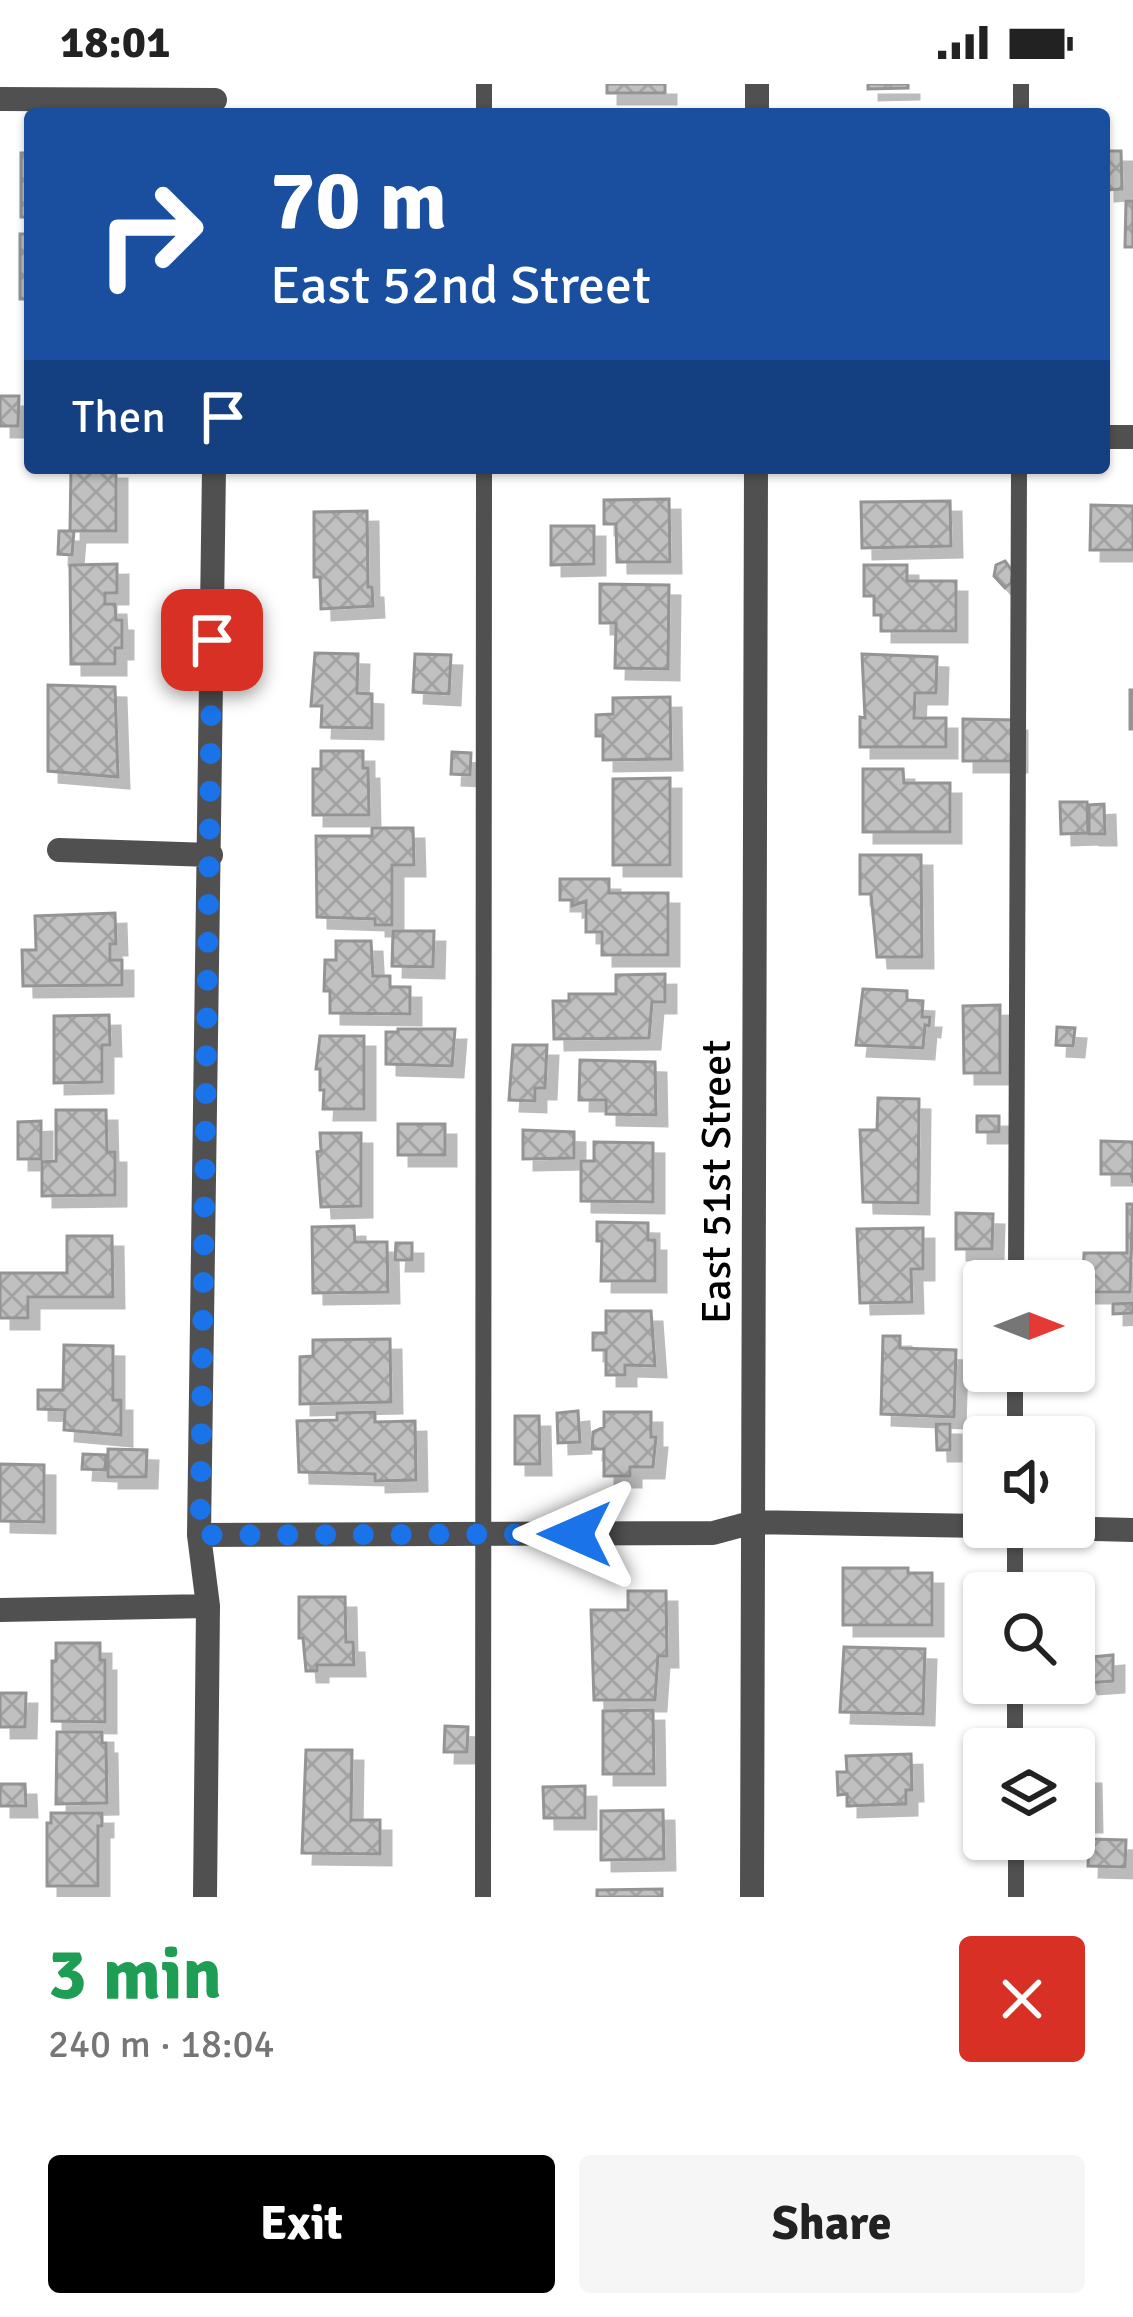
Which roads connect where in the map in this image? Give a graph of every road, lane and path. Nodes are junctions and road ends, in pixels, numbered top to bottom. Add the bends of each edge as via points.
1 (0, 99) edge
2 (215, 99) edge
3 (214, 474) edge
4 (484, 474) edge
5 (756, 474) edge
6 (1019, 474) edge
7 (58, 850) dead end
8 (211, 855) junction
9 (1016, 1260) edge
10 (754, 1522) junction
11 (963, 1526) edge
12 (1095, 1528) edge
13 (1133, 1529) edge
14 (484, 1534) junction
15 (200, 1535) junction
16 (208, 1606) junction
17 (0, 1610) edge
18 (1016, 1860) edge
19 (205, 1897) edge
20 (483, 1897) edge
21 (752, 1897) edge
22 (1016, 1897) edge

1 - 2 street
3 - 8 street
4 - 14 lane
5 - 10 street, East 51st Street
6 - 9 lane
7 - 8 street
8 - 15 street
10 - 11 street
10 - 14 street via 713,1533
10 - 21 street, East 51st Street
12 - 13 street
14 - 15 street
14 - 20 lane
15 - 16 street
16 - 17 street
16 - 19 street
18 - 22 lane

